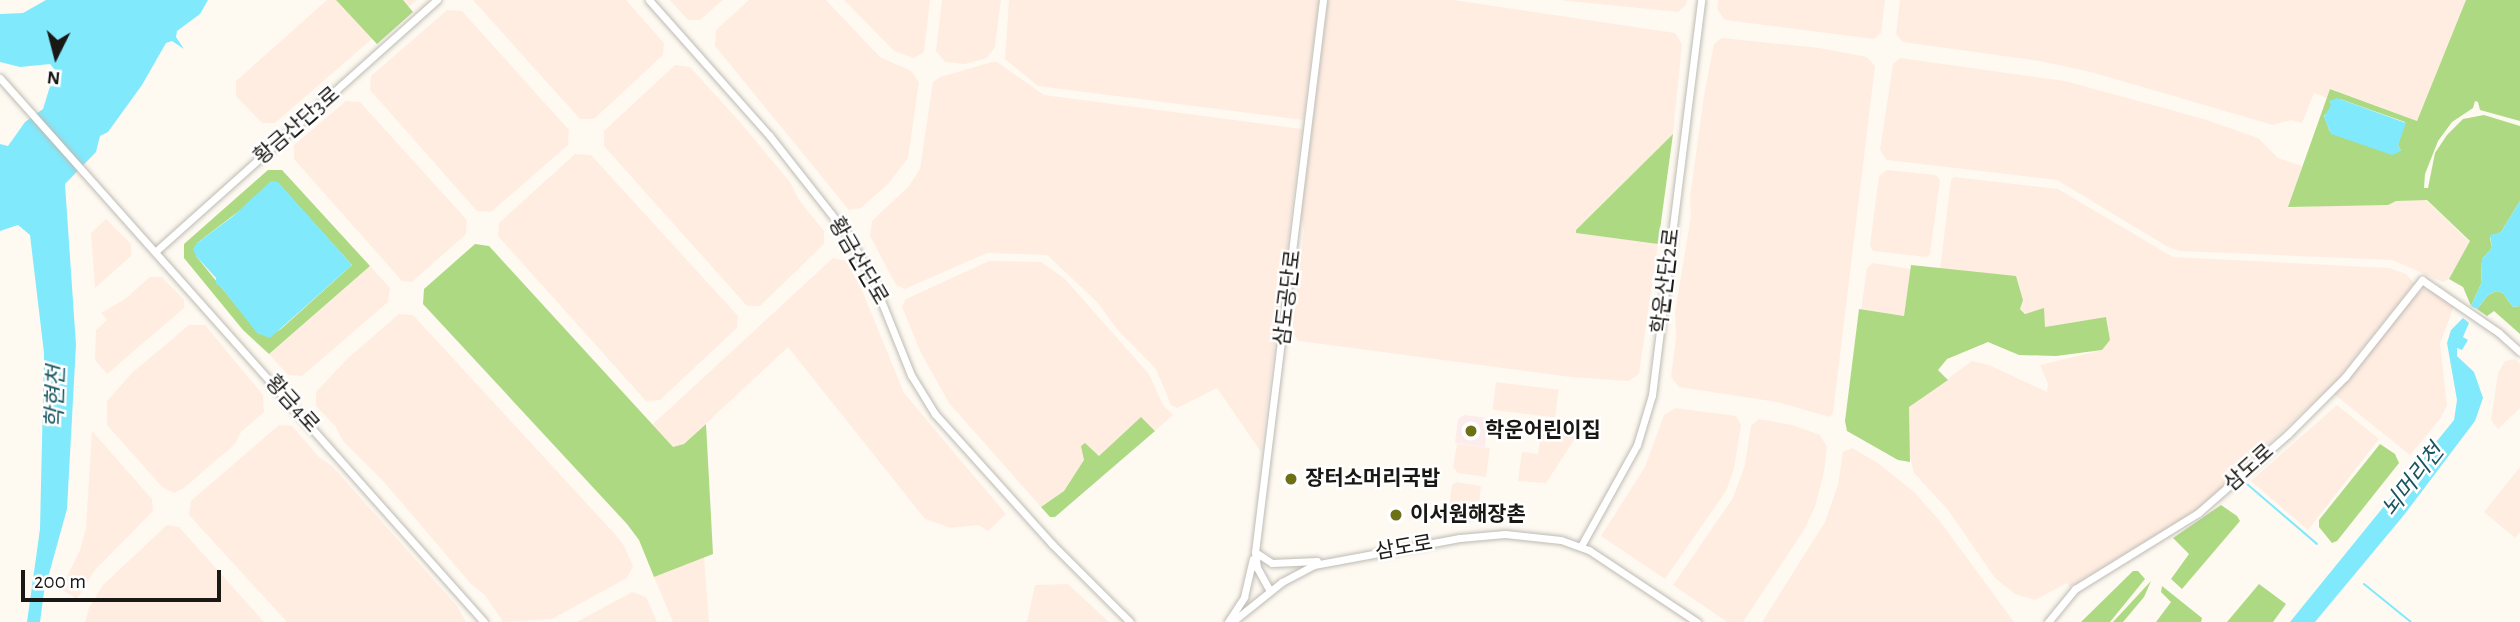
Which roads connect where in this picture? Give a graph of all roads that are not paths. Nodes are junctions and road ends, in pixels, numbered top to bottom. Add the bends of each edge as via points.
1 (436, 0) edge
2 (649, 0) edge
3 (1323, 0) edge
4 (1701, 0) edge
5 (0, 78) edge
6 (156, 251) junction
7 (2520, 352) edge
8 (1581, 546) junction
9 (1255, 552) junction
10 (1342, 559) junction
11 (1270, 591) junction
12 (484, 622) edge
13 (1130, 622) edge
14 (1230, 622) edge
15 (1697, 622) edge
16 (2048, 622) edge

1 - 6 street, 황금산단3로
2 - 13 street, 황금산단로 via 769,135 847,234 872,278 911,375 949,432
3 - 9 street, 삼도공단로
4 - 8 street, 학운산단2로 via 1652,395 1637,445
5 - 6 street, 황금4로
6 - 12 street, 황금4로
7 - 16 street, 삼도로 via 2499,332 2422,280 2345,377 2257,462 2190,519 2075,589
8 - 10 street, 삼도로 via 1534,536 1485,534
8 - 15 street, 삼도로
9 - 10 street via 1276,563
9 - 11 street, 삼도공단로 via 1256,568
9 - 14 street via 1244,597
10 - 11 street, 삼도로 via 1304,569
11 - 14 street, 삼도로

